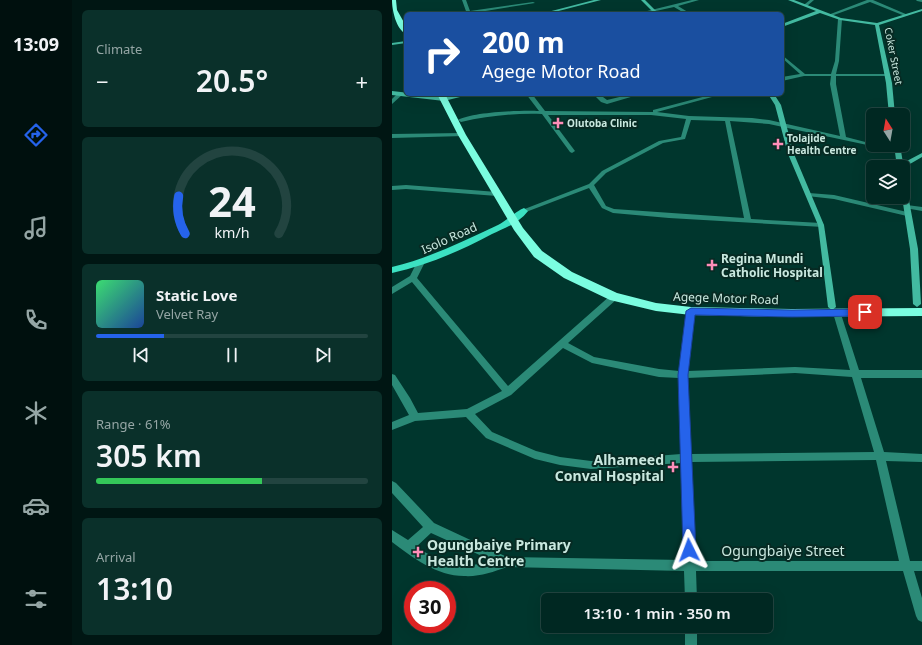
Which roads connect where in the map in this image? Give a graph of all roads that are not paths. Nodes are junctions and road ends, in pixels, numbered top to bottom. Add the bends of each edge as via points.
1 (393, 0) edge
2 (398, 0) edge
3 (464, 0) edge
4 (599, 0) edge
5 (643, 0) edge
6 (697, 0) edge
7 (790, 0) edge
8 (812, 0) edge
9 (870, 0) edge
10 (918, 0) edge
11 (922, 1) edge
12 (533, 3) dead end
13 (674, 5) junction
14 (806, 5) junction
15 (652, 10) junction
16 (922, 10) edge
17 (820, 11) junction
18 (469, 12) edge
19 (473, 12) edge
20 (550, 12) edge
21 (644, 12) edge
22 (654, 12) edge
23 (686, 12) edge
24 (830, 15) junction
25 (906, 15) junction
26 (404, 17) edge
27 (840, 19) junction
28 (877, 24) junction
29 (784, 25) edge
30 (404, 28) edge
31 (404, 42) edge
32 (392, 44) edge
33 (784, 58) edge
34 (804, 75) junction
35 (833, 75) junction
36 (888, 75) junction
37 (784, 79) edge
38 (392, 93) edge
39 (399, 95) junction
40 (404, 95) edge
41 (445, 96) edge
42 (531, 96) edge
43 (598, 96) edge
44 (630, 96) edge
45 (713, 96) edge
46 (772, 96) edge
47 (392, 102) edge
48 (891, 108) edge
49 (544, 112) junction
50 (650, 113) junction
51 (689, 118) junction
52 (727, 119) junction
53 (461, 120) junction
54 (784, 125) junction
55 (462, 135) junction
56 (392, 136) edge
57 (843, 139) junction
58 (866, 143) edge
59 (572, 151) dead end
60 (922, 155) edge
61 (910, 162) edge
62 (591, 185) junction
63 (392, 188) edge
64 (497, 194) junction
65 (809, 195) junction
66 (906, 204) edge
67 (922, 209) edge
68 (907, 210) junction
69 (516, 215) junction
70 (748, 221) junction
71 (821, 225) junction
72 (420, 264) junction
73 (392, 266) edge
74 (392, 270) edge
75 (413, 278) junction
76 (392, 291) edge
77 (614, 297) junction
78 (920, 308) edge
79 (835, 310) junction
80 (691, 311) junction
81 (562, 343) junction
82 (857, 374) junction
83 (922, 374) edge
84 (683, 375) junction
85 (392, 378) edge
86 (508, 392) junction
87 (468, 413) junction
88 (415, 417) junction
89 (392, 426) edge
90 (880, 456) junction
91 (685, 458) junction
92 (922, 458) edge
93 (392, 486) edge
94 (430, 527) junction
95 (392, 535) edge
96 (408, 547) junction
97 (507, 562) junction
98 (906, 565) junction
99 (690, 566) junction
100 (922, 566) edge
101 (691, 593) edge
102 (922, 616) edge
103 (691, 633) edge
104 (691, 645) edge

1 - 30 highway via 394,10
2 - 26 highway
3 - 18 street
4 - 20 street
5 - 15 street
6 - 13 street
7 - 14 street
8 - 14 street
9 - 24 street
9 - 25 street
10 - 11 street
12 - 19 street via 500,5
13 - 15 street
13 - 23 street
14 - 17 street
15 - 21 street
15 - 22 street
16 - 25 street, Coker Street
17 - 24 street
17 - 29 street
24 - 27 street
25 - 28 street, Coker Street
27 - 28 street
27 - 35 street via 837,61
28 - 36 street, Coker Street
31 - 32 street
33 - 34 street
34 - 35 street
34 - 37 street
35 - 36 street
35 - 57 street
36 - 48 street, Coker Street
38 - 39 street
39 - 40 street
39 - 47 street
41 - 53 highway, Agege Motor Road
41 - 55 highway, Agege Motor Road
42 - 49 street
43 - 44 street via 605,102
45 - 50 street
46 - 54 street
49 - 50 street
49 - 53 street via 506,113
49 - 59 street
50 - 51 street
51 - 52 street
51 - 62 street via 684,138 662,142 604,172
52 - 54 street
52 - 70 street
53 - 69 highway, Agege Motor Road
54 - 57 street
54 - 65 street via 784,134 791,154
55 - 56 street
55 - 64 highway, Agege Motor Road
57 - 58 street
60 - 61 street
62 - 69 street
62 - 70 street via 604,207 613,211
63 - 64 street via 413,187
64 - 69 highway, Agege Motor Road
65 - 68 street
65 - 71 street
66 - 68 street
67 - 68 street
68 - 78 street
69 - 72 main road, Isolo Road via 449,252
69 - 73 main road, Isolo Road via 451,248 417,261
69 - 77 highway, Agege Motor Road via 538,254 568,275
69 - 79 highway, Agege Motor Road via 543,249 559,263 624,293 692,306
70 - 71 street
71 - 79 street
72 - 74 main road, Isolo Road
72 - 75 street
75 - 76 street
75 - 86 street
77 - 80 highway, Agege Motor Road via 656,307
77 - 81 street
78 - 79 highway, Agege Motor Road
79 - 80 highway, Agege Motor Road
79 - 82 street
80 - 84 street
81 - 84 street via 592,360 639,370
81 - 86 street
82 - 83 street
82 - 84 street via 795,370
82 - 90 street
84 - 91 street
85 - 88 street
86 - 87 street
87 - 88 street
87 - 91 street via 489,435 535,455 560,461 591,465
88 - 89 street
90 - 91 street
90 - 92 street
90 - 98 street
91 - 99 street
93 - 94 street
94 - 96 street
94 - 97 street
95 - 96 street, Ogungbaiye Street
96 - 97 street, Ogungbaiye Street via 438,565 459,571 478,570
97 - 99 street, Ogungbaiye Street
98 - 99 street, Ogungbaiye Street
98 - 100 street, Ogungbaiye Street
98 - 102 street
99 - 101 street
103 - 104 street

